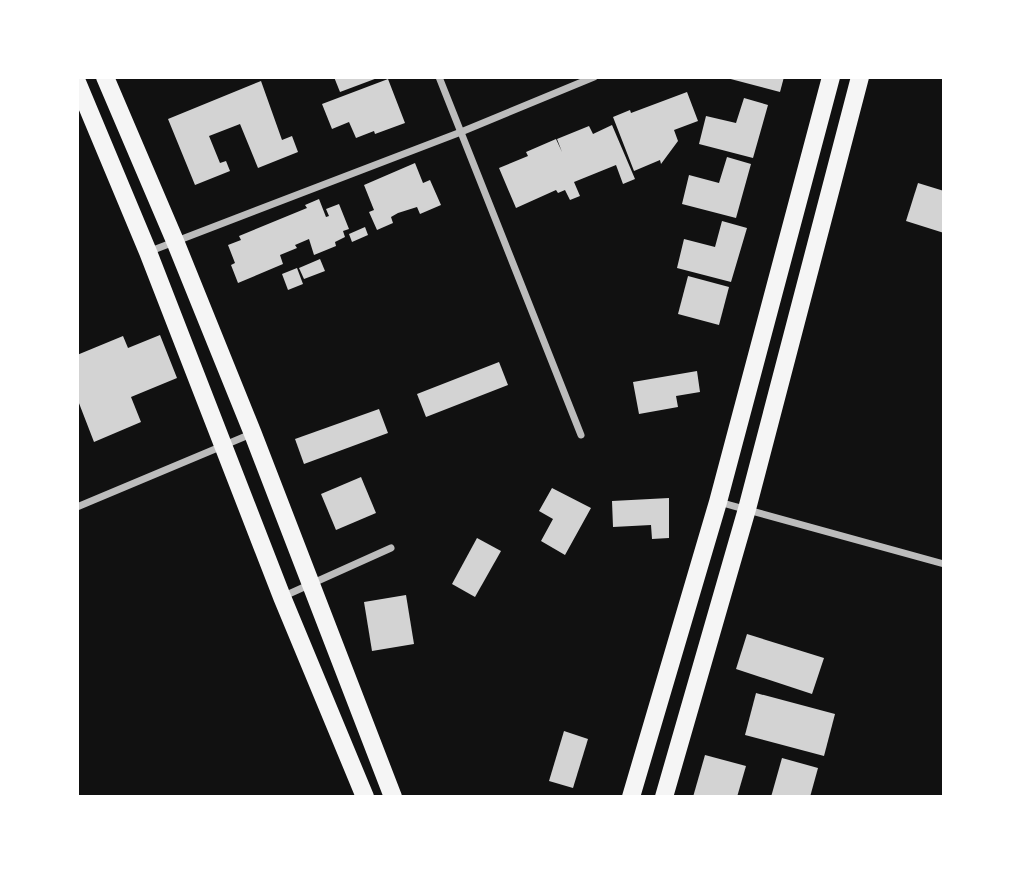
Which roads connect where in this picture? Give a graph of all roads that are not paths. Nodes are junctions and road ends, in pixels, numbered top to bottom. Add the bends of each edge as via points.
1 (105, 77) edge
2 (439, 77) edge
3 (594, 77) edge
4 (831, 77) edge
5 (860, 77) edge
6 (77, 82) edge
7 (461, 132) junction
8 (175, 241) junction
9 (148, 252) junction
10 (253, 434) junction
11 (581, 435) dead end
12 (223, 446) junction
13 (718, 502) junction
14 (77, 507) edge
15 (747, 509) junction
16 (391, 548) dead end
17 (944, 564) edge
18 (311, 584) junction
19 (282, 597) junction
20 (365, 797) edge
21 (393, 797) edge
22 (631, 797) edge
23 (664, 797) edge

1 - 8 main road
2 - 7 street
3 - 7 street
4 - 13 main road
5 - 15 main road
6 - 9 main road
7 - 8 street
7 - 11 street
8 - 9 street
8 - 10 main road
9 - 12 main road
10 - 12 street
10 - 18 main road
12 - 14 street
12 - 19 main road
13 - 15 street
13 - 22 main road
15 - 17 street
15 - 23 main road
16 - 18 street
18 - 19 street
18 - 21 main road
19 - 20 main road

